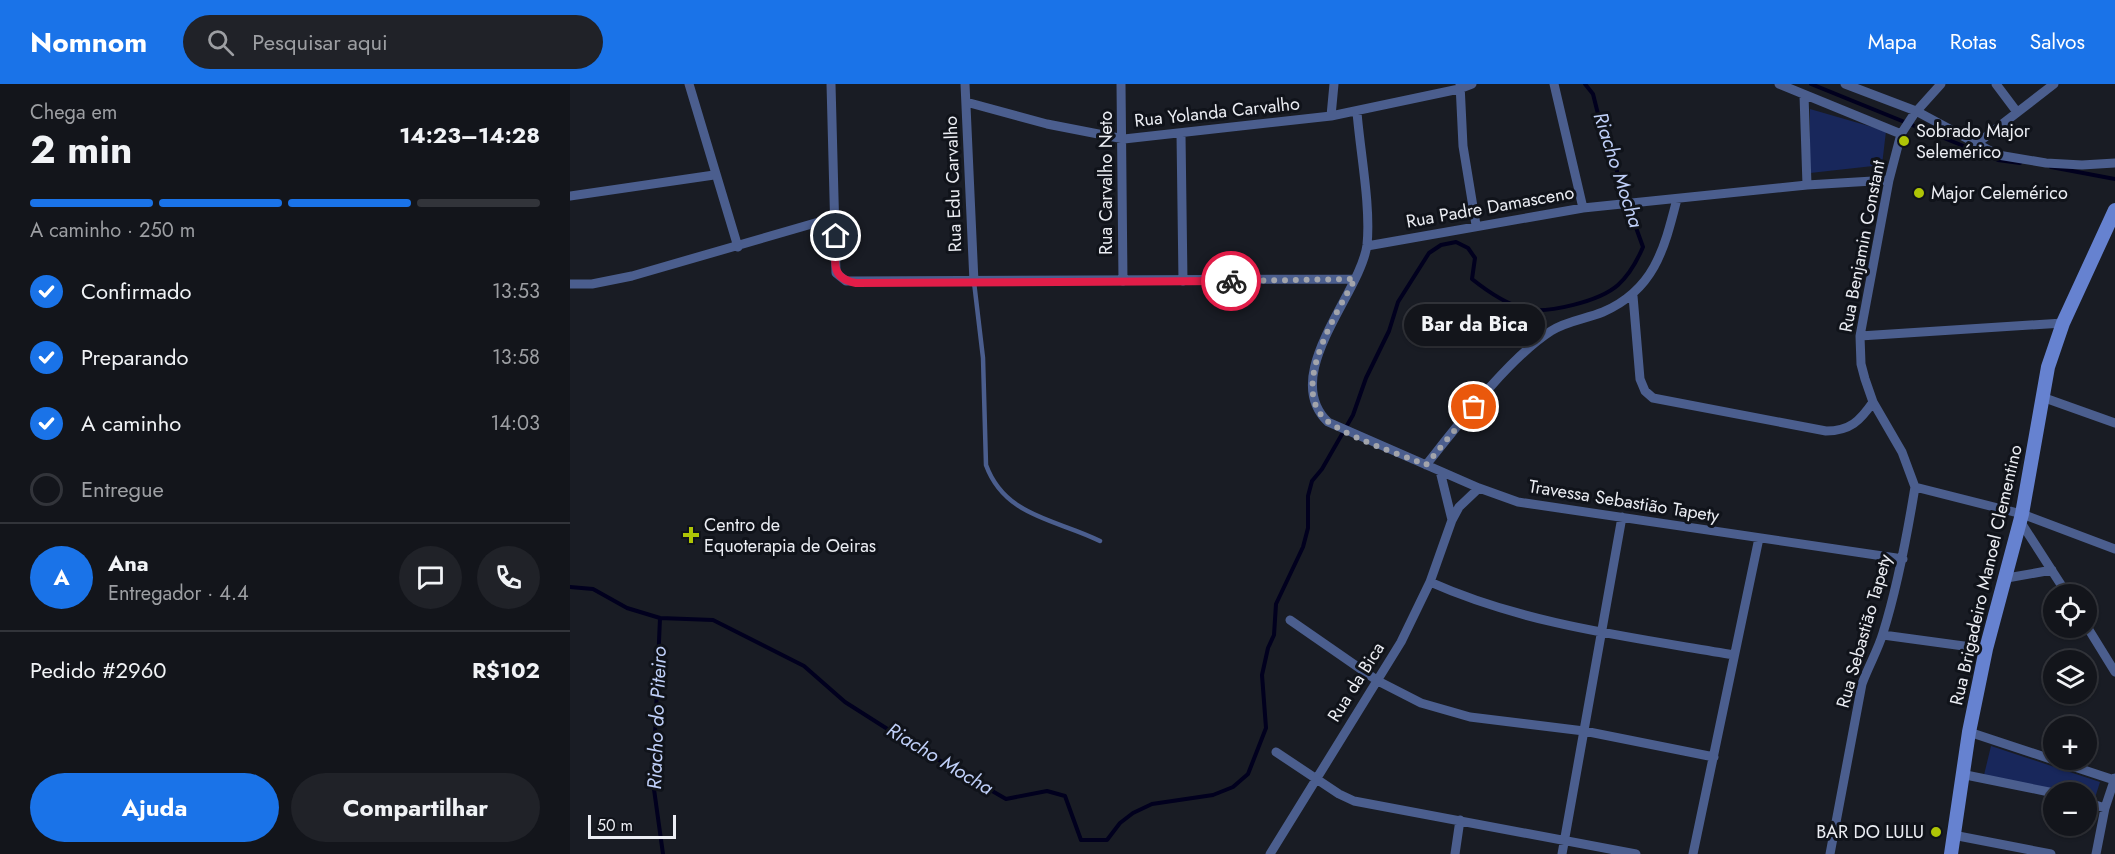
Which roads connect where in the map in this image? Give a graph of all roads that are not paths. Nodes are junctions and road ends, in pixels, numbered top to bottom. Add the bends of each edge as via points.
1 (689, 84) edge
2 (831, 84) edge
3 (965, 84) edge
4 (1121, 84) edge
5 (1334, 84) edge
6 (1472, 84) edge
7 (1554, 84) edge
8 (1779, 84) edge
9 (1845, 84) edge
10 (1941, 84) edge
11 (1996, 84) edge
12 (2054, 84) edge
13 (1459, 87) edge
14 (1804, 95) junction
15 (966, 102) junction
16 (1357, 112) junction
17 (1915, 112) junction
18 (2017, 112) junction
19 (1331, 116) junction
20 (1903, 131) junction
21 (1181, 134) junction
22 (1124, 139) junction
23 (1976, 145) junction
24 (2115, 163) edge
25 (714, 175) junction
26 (1889, 180) junction
27 (1807, 185) junction
28 (570, 196) edge
29 (1677, 199) junction
30 (1583, 208) junction
31 (2115, 210) edge
32 (836, 217) junction
33 (1476, 225) junction
34 (1367, 246) junction
35 (738, 247) junction
36 (1355, 279) junction
37 (1123, 281) junction
38 (1183, 281) junction
39 (974, 282) junction
40 (570, 284) edge
41 (1633, 296) junction
42 (2063, 323) junction
43 (1860, 336) junction
44 (2042, 397) junction
45 (1873, 402) junction
46 (2115, 423) edge
47 (1426, 465) junction
48 (1440, 471) junction
49 (1915, 487) junction
50 (1479, 488) junction
51 (1622, 517) junction
52 (2021, 517) junction
53 (1452, 520) junction
54 (1759, 538) junction
55 (1100, 541) dead end
56 (2115, 549) edge
57 (1903, 559) junction
58 (2052, 570) junction
59 (2007, 578) junction
60 (1430, 582) junction
61 (2061, 584) edge
62 (1290, 620) dead end
63 (1603, 633) junction
64 (1882, 635) junction
65 (2094, 638) edge
66 (1986, 650) junction
67 (1734, 655) junction
68 (2115, 672) edge
69 (1378, 681) junction
70 (1584, 731) junction
71 (1969, 732) junction
72 (1276, 752) dead end
73 (1714, 758) junction
74 (1961, 774) junction
75 (1315, 779) junction
76 (2114, 779) edge
77 (2043, 791) edge
78 (2109, 804) edge
79 (1460, 820) junction
80 (1953, 835) junction
81 (1565, 839) junction
82 (2011, 851) edge
83 (1270, 854) edge
84 (1455, 854) edge
85 (1562, 854) edge
86 (1636, 854) edge
87 (1693, 854) edge
88 (1830, 854) edge
89 (1951, 854) edge
90 (2051, 854) edge
91 (2096, 854) edge

1 - 25 street
2 - 32 street
3 - 15 street, Rua Edu Carvalho
4 - 22 street, Rua Carvalho Neto
5 - 19 street
6 - 13 street, Rua Yolanda Carvalho
7 - 30 street
8 - 14 street
9 - 17 street
10 - 17 street, Rua Benjamin Constant
11 - 18 street
12 - 18 street
13 - 16 street, Rua Yolanda Carvalho
13 - 33 street via 1463,146
14 - 20 street
14 - 27 street
15 - 22 street, Rua Yolanda Carvalho
15 - 39 street, Rua Edu Carvalho
16 - 19 street, Rua Yolanda Carvalho
16 - 34 street
17 - 20 street, Rua Benjamin Constant
17 - 23 street via 1944,124
18 - 23 street
19 - 21 street, Rua Yolanda Carvalho
20 - 26 street, Rua Benjamin Constant
21 - 22 street, Rua Yolanda Carvalho
21 - 38 street
22 - 37 street, Rua Carvalho Neto
23 - 24 street via 2019,160 2082,165
25 - 28 street
25 - 35 street
26 - 27 street
26 - 43 street, Rua Benjamin Constant
27 - 29 street
29 - 30 street, Rua Padre Damasceno
29 - 41 street via 1660,255
30 - 33 street, Rua Padre Damasceno
31 - 42 main road, Rua Brigadeiro Manoel Clementino
32 - 35 street
32 - 39 street via 836,273 840,279 856,283
33 - 34 street, Rua Padre Damasceno
34 - 36 street
35 - 40 street via 607,282
36 - 38 street
36 - 47 street, Travessa Sebastião Tapety via 1318,356 1313,391 1321,415 1341,429
37 - 38 street
37 - 39 street
39 - 55 lane via 983,358 984,446 992,481 1019,507
41 - 45 street via 1640,379 1653,398 1826,431 1854,426
41 - 47 street via 1604,312 1552,330 1534,344 1459,423
42 - 43 street
42 - 44 main road, Rua Brigadeiro Manoel Clementino
43 - 45 street, Rua Benjamin Constant via 1861,364
44 - 46 street
44 - 52 main road, Rua Brigadeiro Manoel Clementino
45 - 49 street, Rua Benjamin Constant via 1902,452
47 - 48 street, Travessa Sebastião Tapety
48 - 50 street, Travessa Sebastião Tapety
48 - 53 street
49 - 52 street
49 - 57 street, Rua Sebastião Tapety
50 - 51 street, Travessa Sebastião Tapety via 1518,502
50 - 53 street, Rua da Bica via 1459,507
51 - 54 street, Travessa Sebastião Tapety
51 - 63 street
52 - 56 street
52 - 58 street
52 - 59 main road, Rua Brigadeiro Manoel Clementino
53 - 60 street, Rua da Bica
54 - 57 street, Travessa Sebastião Tapety
54 - 67 street
57 - 64 street, Rua Sebastião Tapety
58 - 59 street
58 - 61 street
59 - 66 main road, Rua Brigadeiro Manoel Clementino
60 - 63 street via 1499,610
60 - 69 street, Rua da Bica
62 - 69 street
63 - 67 street
63 - 70 street
64 - 66 street
64 - 88 street, Rua Sebastião Tapety via 1862,684
65 - 68 street
66 - 71 main road, Rua Brigadeiro Manoel Clementino
67 - 73 street
69 - 70 street via 1421,703 1470,717
69 - 75 street, Rua da Bica
70 - 73 street
70 - 81 street
71 - 74 main road, Rua Brigadeiro Manoel Clementino
71 - 76 street
72 - 75 street
73 - 87 street
74 - 77 street
74 - 80 main road, Rua Brigadeiro Manoel Clementino
75 - 79 street via 1354,801
75 - 83 street, Rua da Bica
76 - 78 street
78 - 91 street
79 - 81 street
79 - 84 street
80 - 82 street
80 - 89 main road, Rua Brigadeiro Manoel Clementino
81 - 85 street
81 - 86 street
82 - 90 street

